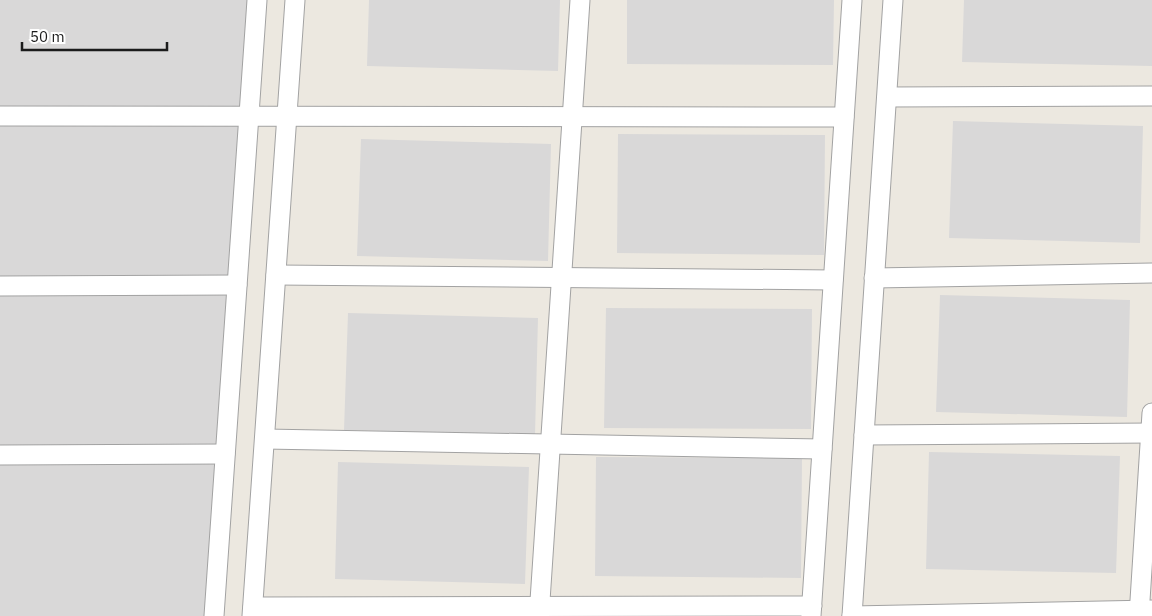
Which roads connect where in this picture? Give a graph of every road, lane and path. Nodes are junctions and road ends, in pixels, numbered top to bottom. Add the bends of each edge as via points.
1 (257, 0) edge
2 (295, 0) edge
3 (580, 0) edge
4 (852, 0) edge
5 (893, 0) edge
6 (1152, 96) edge
7 (886, 97) junction
8 (0, 116) edge
9 (249, 116) junction
10 (287, 116) junction
11 (572, 116) junction
12 (844, 117) junction
13 (1152, 273) edge
14 (276, 275) junction
15 (562, 278) junction
16 (874, 278) junction
17 (833, 280) junction
18 (237, 285) junction
19 (0, 286) edge
20 (1152, 413) edge
21 (1151, 434) edge
22 (864, 436) junction
23 (265, 439) junction
24 (551, 444) junction
25 (822, 449) junction
26 (225, 454) junction
27 (0, 455) edge
28 (253, 611) edge
29 (540, 611) edge
30 (811, 611) edge
31 (1143, 612) edge
32 (214, 616) edge
33 (852, 616) edge

1 - 9 street
2 - 10 street
3 - 11 street
4 - 12 street
5 - 7 street
6 - 7 street
7 - 16 street
8 - 9 street
9 - 10 street
9 - 18 street
10 - 11 street
10 - 14 street
11 - 12 street
11 - 15 street
12 - 17 street
13 - 16 street
14 - 15 street
14 - 23 street
15 - 17 street
15 - 24 street
16 - 22 street
17 - 25 street
18 - 19 street
18 - 26 street
20 - 21 street
21 - 22 street
21 - 31 street
22 - 33 street
23 - 24 street
23 - 28 street
24 - 25 street
24 - 29 street
25 - 30 street
26 - 27 street
26 - 32 street
28 - 29 street
29 - 30 street
31 - 33 street

